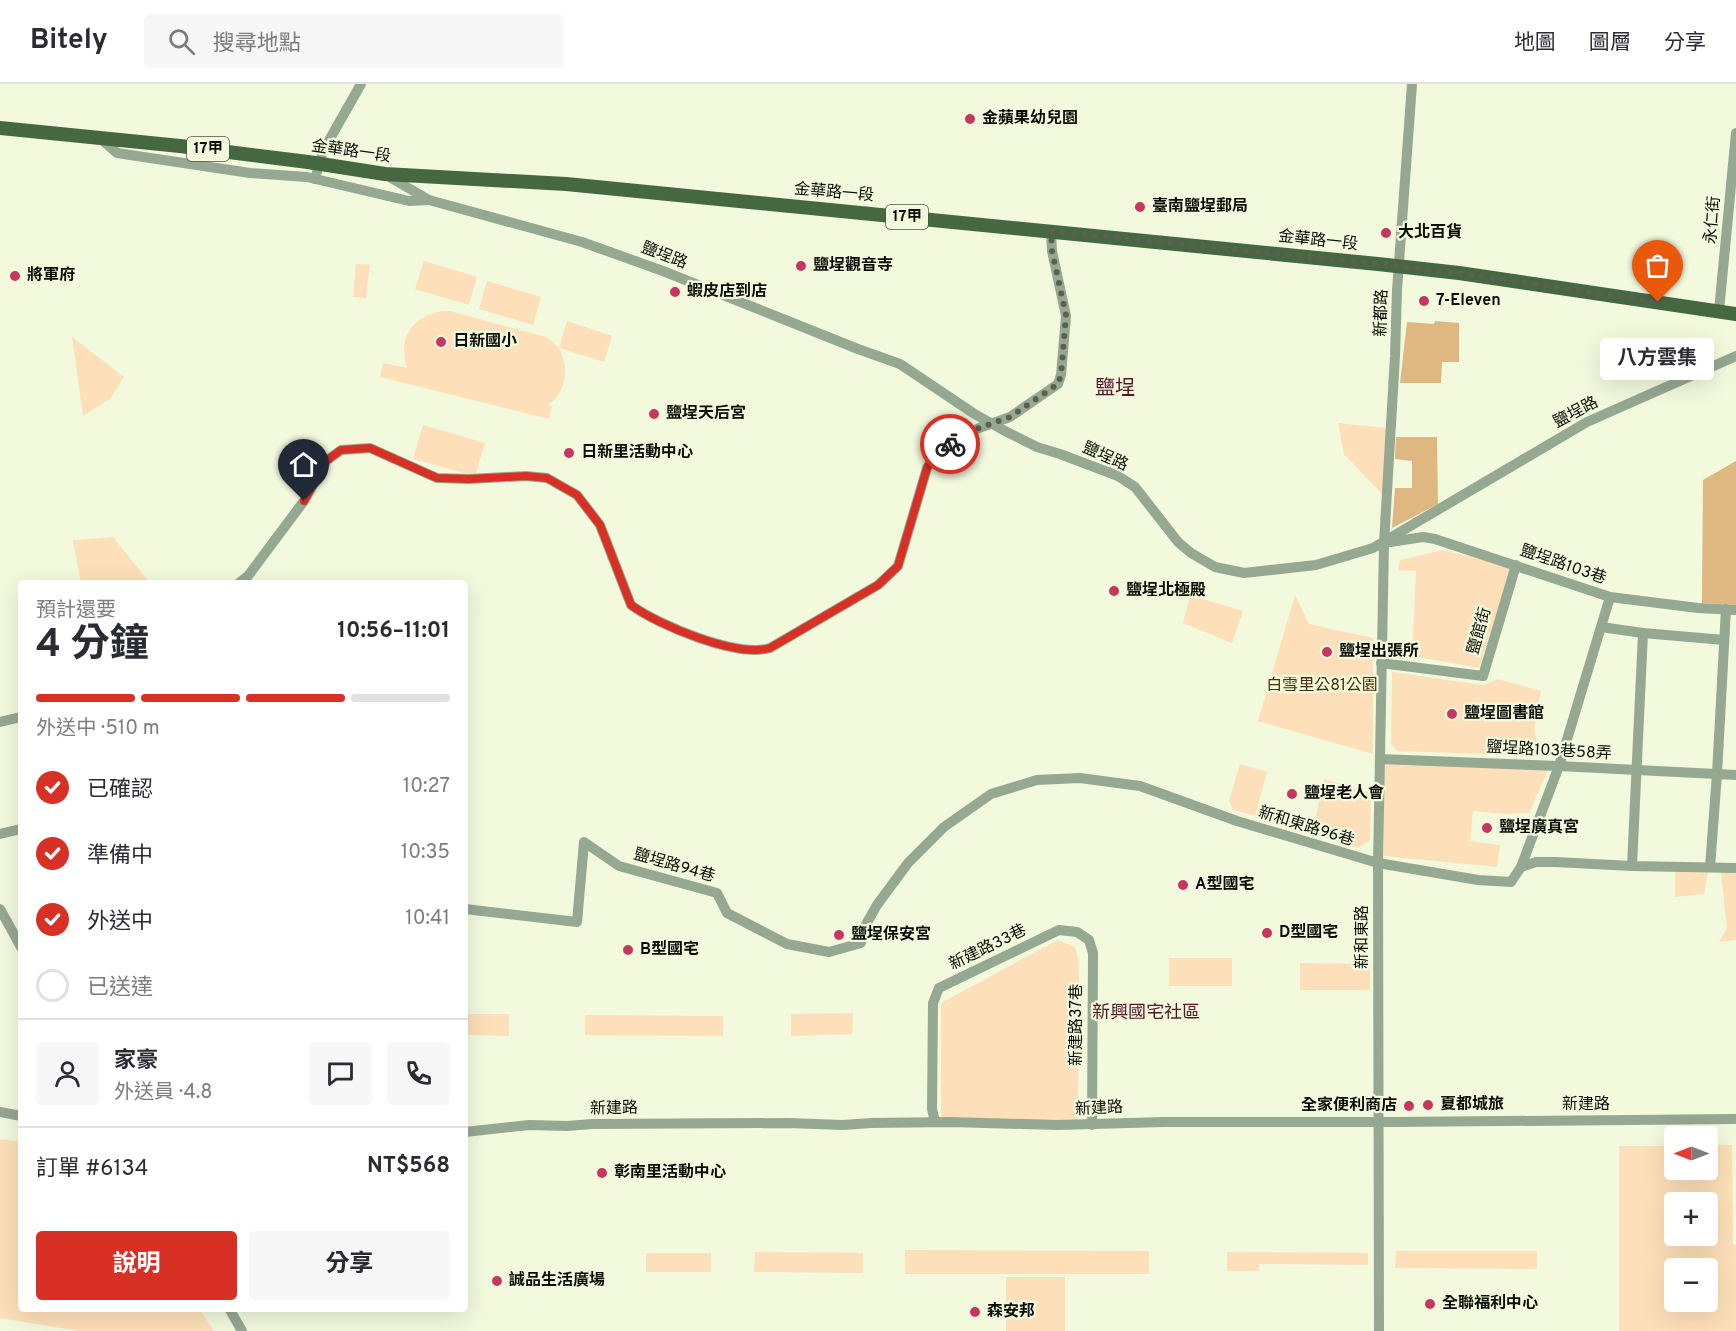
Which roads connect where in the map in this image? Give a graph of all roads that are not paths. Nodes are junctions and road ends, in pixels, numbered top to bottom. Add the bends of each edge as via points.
1 (361, 84) edge
2 (1412, 84) edge
3 (0, 128) edge
4 (1736, 133) edge
5 (100, 138) junction
6 (318, 164) junction
7 (385, 174) junction
8 (315, 179) junction
9 (429, 200) junction
10 (1051, 231) junction
11 (1399, 266) junction
12 (1719, 311) junction
13 (1736, 314) edge
14 (1736, 356) edge
15 (992, 423) junction
16 (1384, 543) junction
17 (1516, 565) junction
18 (243, 580) edge
19 (1610, 597) junction
20 (1731, 610) edge
21 (1601, 627) junction
22 (1643, 633) junction
23 (1724, 640) junction
24 (1381, 663) junction
25 (18, 718) edge
26 (0, 722) edge
27 (1380, 759) junction
28 (1559, 766) junction
29 (1636, 770) junction
30 (1717, 774) junction
31 (1736, 775) edge
32 (18, 830) edge
33 (0, 834) edge
34 (1378, 863) junction
35 (1632, 866) junction
36 (1521, 867) junction
37 (1710, 867) junction
38 (1736, 868) edge
39 (0, 909) edge
40 (468, 909) edge
41 (11, 930) junction
42 (1077, 932) joint
43 (0, 934) edge
44 (18, 942) edge
45 (829, 952) joint
46 (0, 1112) edge
47 (18, 1115) edge
48 (1736, 1119) edge
49 (935, 1122) junction
50 (1377, 1122) junction
51 (1092, 1125) junction
52 (468, 1132) edge
53 (231, 1312) edge
54 (242, 1331) edge
55 (1379, 1331) edge

1 - 6 street
2 - 11 street, 新都路
3 - 5 main road, 金華路一段 / 17甲
4 - 12 street, 永仁街
5 - 6 main road, 金華路一段 / 17甲
5 - 8 street, 鹽埕路 via 117,153
6 - 7 main road, 金華路一段 / 17甲
6 - 8 street
7 - 9 street, 鹽埕路
7 - 10 main road, 金華路一段 / 17甲 via 566,184
8 - 9 street, 鹽埕路 via 409,201
9 - 15 street, 鹽埕路 via 582,242 900,364
10 - 11 main road, 金華路一段 / 17甲
10 - 15 street via 1066,315 1061,375 1050,391 1010,417
11 - 12 main road, 金華路一段 / 17甲
11 - 16 street, 新都路
12 - 13 main road, 金華路一段 / 17甲
14 - 16 street, 鹽埕路 via 1587,422
15 - 16 street, 鹽埕路 via 1037,447 1118,476 1135,488 1178,542 1215,567 1244,573 1292,569
15 - 18 street via 935,454 927,468 898,566 878,585 763,650 706,641 631,605 600,525 577,495 547,478 437,478 370,448 341,450 326,461 304,501
16 - 17 street, 鹽埕路103巷 via 1424,537
16 - 24 street, 新和東路
17 - 19 street, 鹽埕路103巷
17 - 24 street, 鹽館街 via 1483,676
19 - 20 street, 鹽埕路103巷
19 - 21 street
20 - 23 street
21 - 22 street
21 - 28 street
22 - 23 street
22 - 29 street
23 - 30 street
24 - 27 street, 新和東路
25 - 26 street
27 - 28 street, 鹽埕路103巷58弄
27 - 34 street, 新和東路
28 - 29 street, 鹽埕路103巷58弄
28 - 36 street
29 - 30 street, 鹽埕路103巷58弄
29 - 35 street
30 - 31 street, 鹽埕路103巷58弄
30 - 37 street
32 - 33 street
34 - 36 street, 新和東路96巷 via 1511,882
34 - 45 street, 新和東路96巷 via 1237,821 1140,786 1080,778 1037,780 991,794 944,827 908,863 877,905 864,928 861,943
34 - 50 street, 新和東路
35 - 36 street via 1536,862
35 - 37 street
37 - 38 street
39 - 41 street
40 - 45 street, 鹽埕路94巷 via 577,922 584,842 619,866 717,893 727,913 787,944
41 - 43 street
41 - 44 street
42 - 49 street, 新建路33巷 via 1059,930 939,988 933,1003
42 - 51 street, 新建路37巷 via 1089,940 1092,953
46 - 47 street
48 - 50 street, 新建路
49 - 51 street, 新建路
49 - 52 street, 新建路 via 529,1125
50 - 51 street, 新建路
50 - 55 street, 新和東路
53 - 54 street

